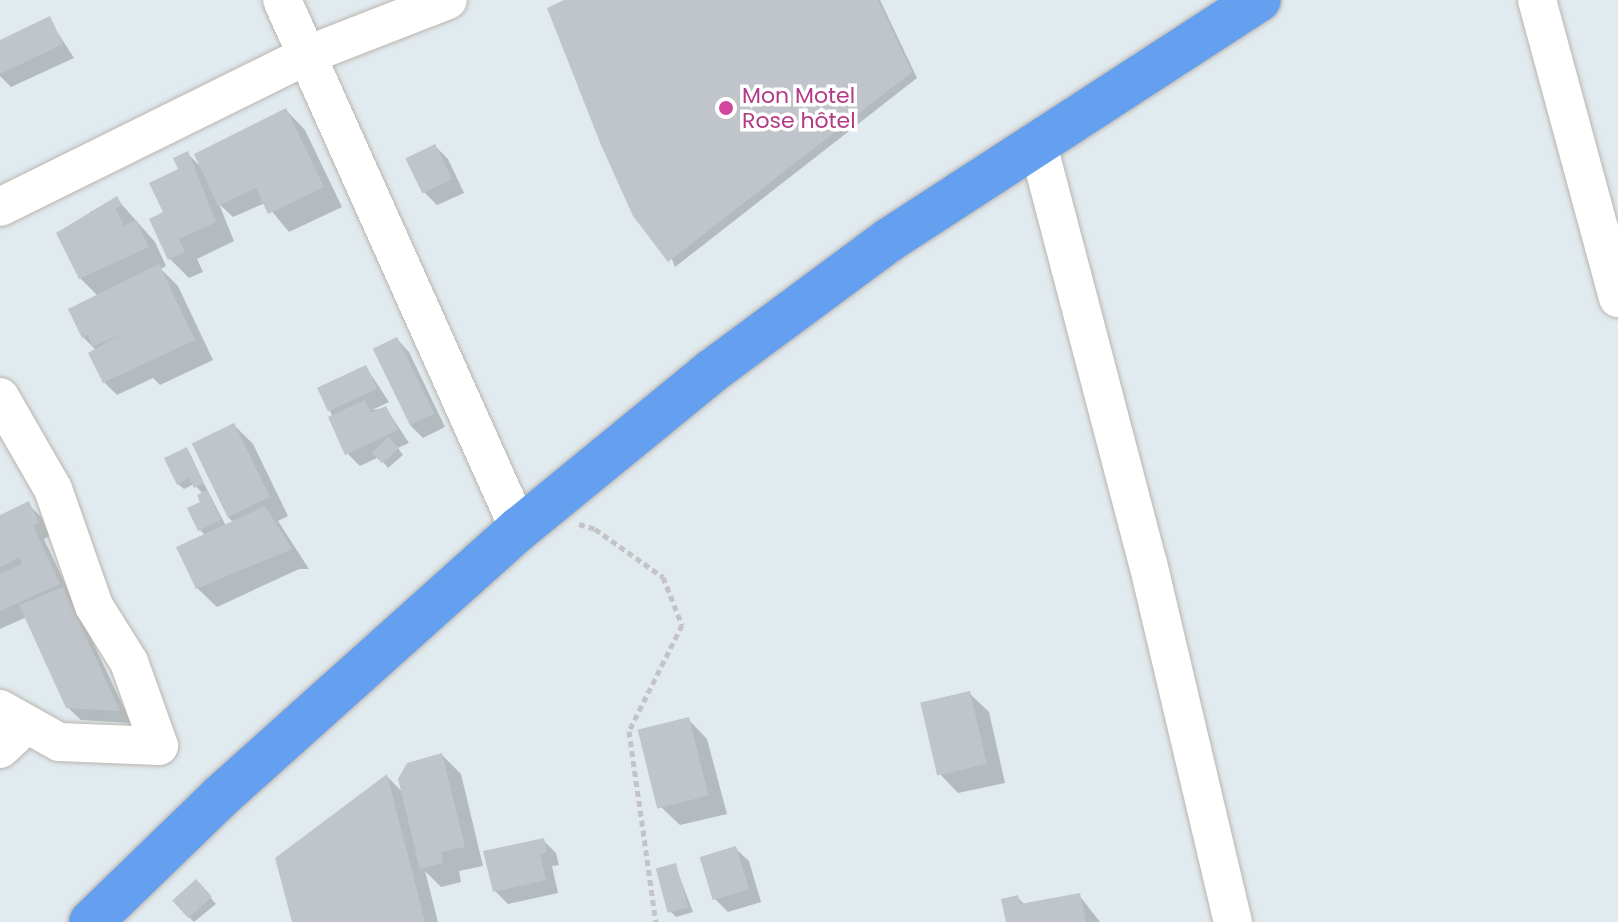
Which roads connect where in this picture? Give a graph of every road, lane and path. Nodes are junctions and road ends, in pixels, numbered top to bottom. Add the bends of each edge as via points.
1 (282, 0) edge
2 (448, 0) edge
3 (1259, 0) edge
4 (1537, 0) edge
5 (307, 55) junction
6 (1037, 141) junction
7 (0, 207) edge
8 (1618, 298) edge
9 (0, 397) edge
10 (519, 529) junction
11 (8, 728) edge
12 (91, 922) edge
13 (656, 922) edge
14 (1233, 922) edge

1 - 5 street
2 - 5 street
3 - 6 main road
4 - 8 street
5 - 7 street
5 - 10 street
6 - 10 main road via 790,312
6 - 14 street via 1155,592
9 - 11 street via 53,489 94,606 129,662 159,746 59,742
10 - 12 main road via 220,797
10 - 13 path via 570,521 595,529 663,577 682,625 629,731

